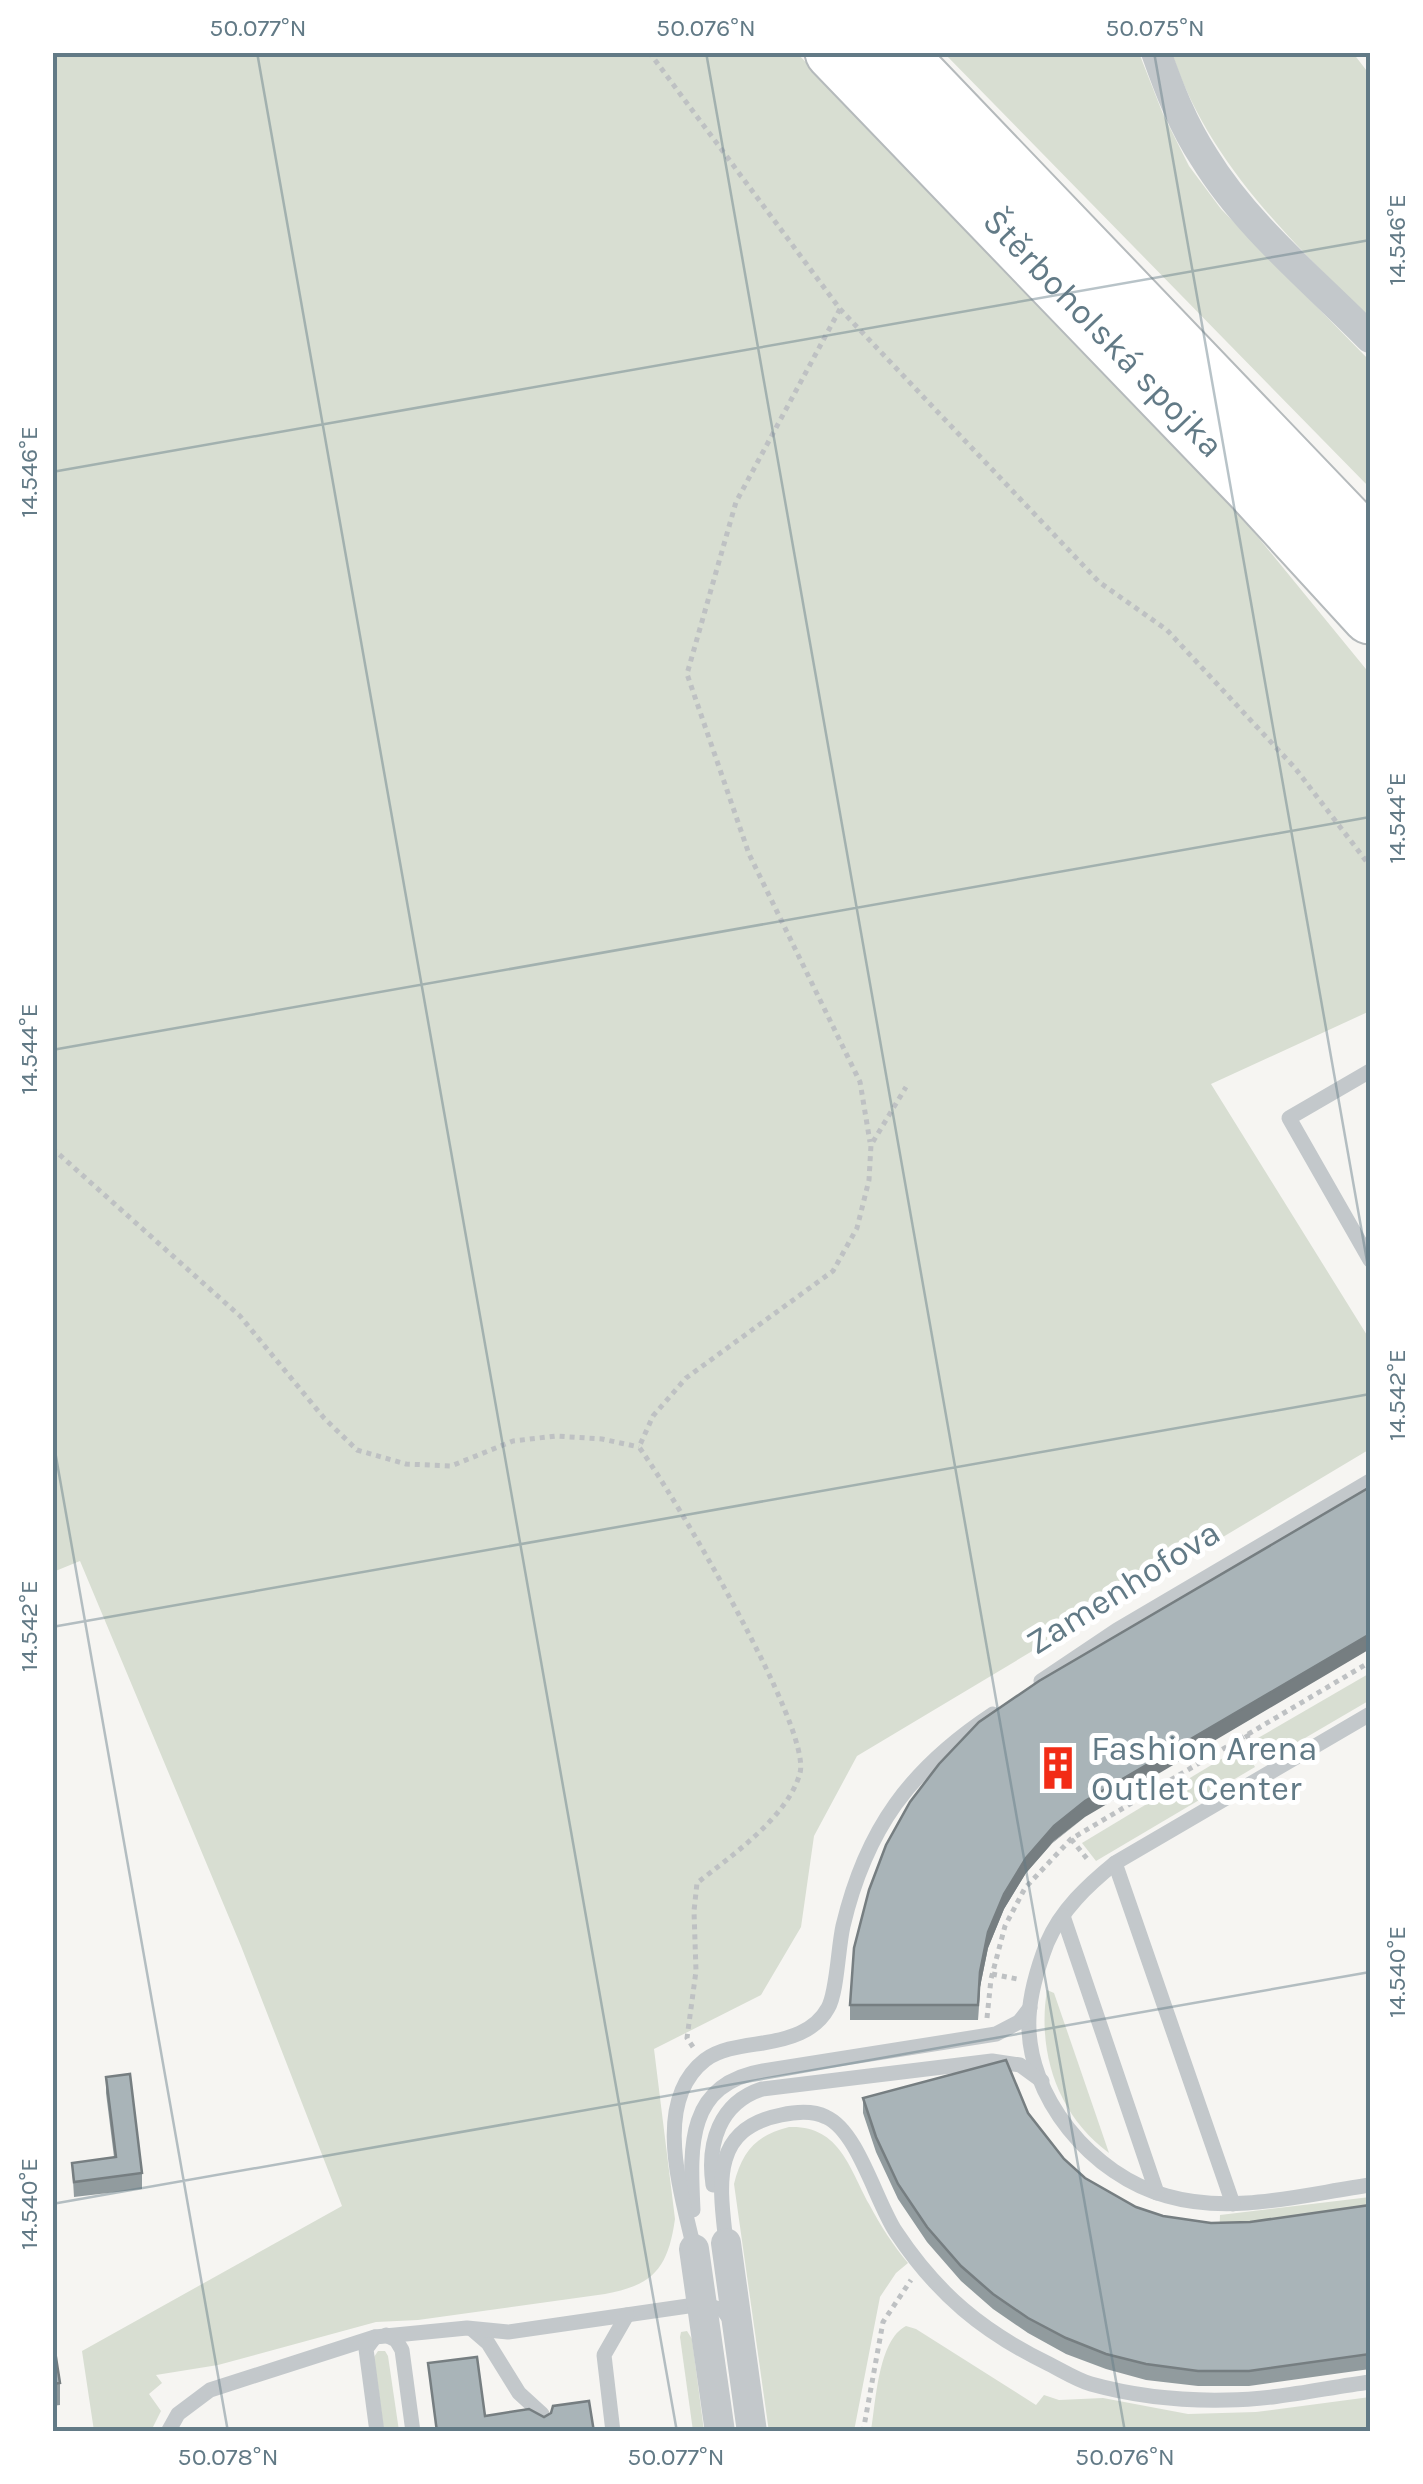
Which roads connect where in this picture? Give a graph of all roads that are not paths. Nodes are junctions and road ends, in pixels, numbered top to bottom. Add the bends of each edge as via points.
1 (833, 52) edge
2 (896, 52) edge
3 (920, 52) edge
4 (1156, 52) edge
5 (1082, 245) junction
6 (1370, 338) edge
7 (1370, 547) edge
8 (1370, 616) edge
9 (1370, 1071) edge
10 (1370, 1260) edge
11 (1370, 1481) edge
12 (1020, 1696) edge
13 (1004, 1706) edge
14 (1370, 1714) edge
15 (1115, 1863) junction
16 (1063, 1916) junction
17 (1030, 2008) junction
18 (1042, 2081) junction
19 (1370, 2185) edge
20 (1157, 2193) junction
21 (1233, 2204) junction
22 (726, 2242) junction
23 (694, 2248) junction
24 (702, 2304) junction
25 (627, 2315) junction
26 (467, 2328) junction
27 (739, 2334) junction
28 (381, 2336) junction
29 (1370, 2382) edge
30 (542, 2414) edge
31 (168, 2432) edge
32 (377, 2432) edge
33 (414, 2432) edge
34 (613, 2432) edge
35 (720, 2432) edge
36 (752, 2432) edge

1 - 8 highway, Štěrboholská spojka
2 - 5 highway, Štěrboholská spojka
3 - 5 highway
4 - 6 street via 1205,160
5 - 7 highway, Štěrboholská spojka
9 - 10 lane via 1288,1118
11 - 12 lane, Zamenhofova via 1117,1630
13 - 23 lane via 955,1739 878,1828 844,1922 834,1994 820,2019 785,2039 704,2061 688,2083 674,2133
14 - 15 lane
15 - 16 lane
15 - 21 lane
16 - 17 lane via 1046,1946
16 - 20 lane
17 - 18 lane
17 - 23 lane via 996,2034 751,2073 719,2087 701,2112 692,2150
18 - 20 lane via 1079,2142 1113,2172
18 - 22 lane via 1020,2065 992,2061 750,2093 721,2121 712,2147
19 - 21 lane
20 - 21 lane
22 - 27 street
22 - 29 lane via 722,2166 739,2134 770,2117 810,2112 837,2124 848,2138 878,2203 942,2294 1010,2345 1088,2384 1167,2398 1230,2400
23 - 24 street
24 - 25 lane
24 - 27 lane via 723,2310
24 - 35 street
25 - 26 lane via 498,2333
25 - 34 lane via 604,2356
26 - 28 lane
26 - 30 lane via 482,2335 518,2393
27 - 36 street
28 - 31 lane via 210,2390 178,2414
28 - 32 lane via 366,2348
28 - 33 lane via 402,2350

